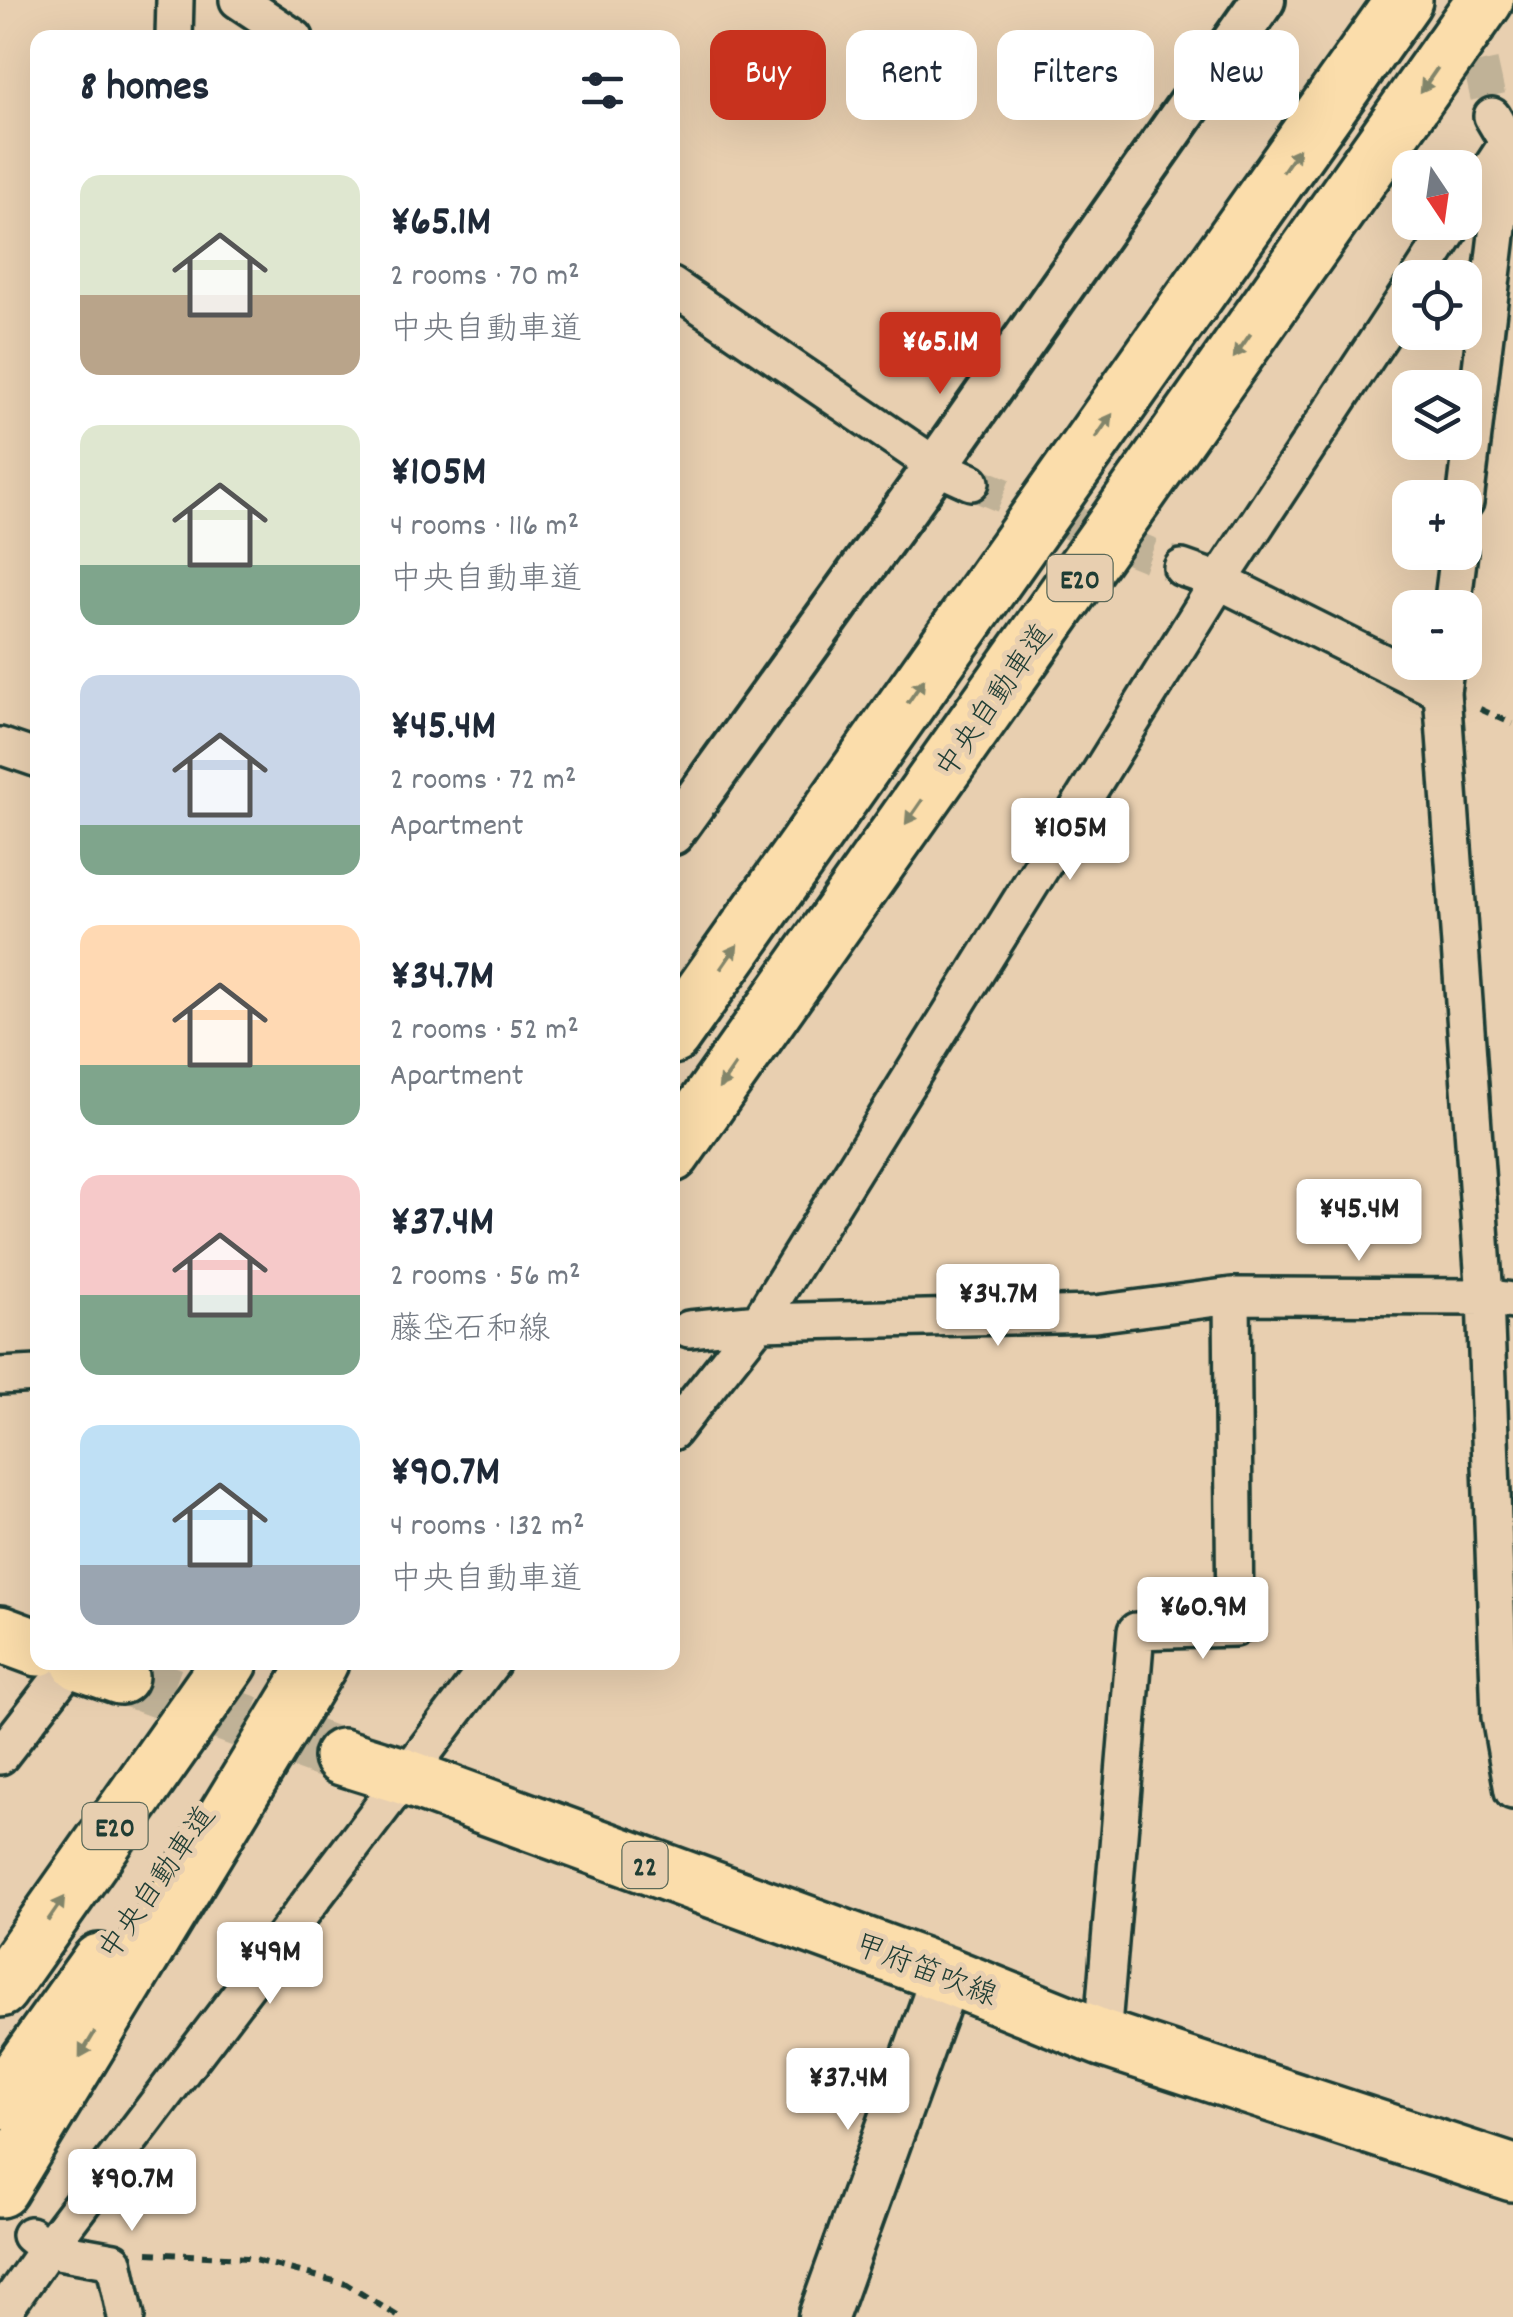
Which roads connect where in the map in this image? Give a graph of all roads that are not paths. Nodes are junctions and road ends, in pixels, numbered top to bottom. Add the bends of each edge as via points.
1 (176, 0) edge
2 (238, 0) edge
3 (1263, 0) edge
4 (1404, 0) edge
5 (1485, 0) edge
6 (174, 30) edge
7 (282, 30) edge
8 (1506, 135) edge
9 (1482, 178) edge
10 (680, 291) edge
11 (1392, 319) edge
12 (954, 474) junction
13 (1467, 480) edge
14 (1182, 568) tunnel mouth
15 (1220, 581) junction
16 (1392, 655) edge
17 (1444, 680) edge
18 (0, 746) edge
19 (30, 756) edge
20 (680, 823) edge
21 (680, 1025) edge
22 (680, 1143) edge
23 (1232, 1296) junction
24 (1499, 1299) edge
25 (759, 1322) junction
26 (690, 1329) dead end
27 (30, 1374) edge
28 (0, 1376) edge
29 (680, 1422) edge
30 (0, 1634) edge
31 (30, 1645) edge
32 (88, 1670) edge
33 (224, 1670) edge
34 (310, 1670) edge
35 (311, 1670) edge
36 (486, 1670) edge
37 (0, 1756) edge
38 (342, 1757) tunnel mouth
39 (403, 1776) junction
40 (1513, 1791) edge
41 (946, 1975) junction
42 (0, 1989) edge
43 (1102, 2038) junction
44 (0, 2101) edge
45 (1513, 2172) edge
46 (0, 2189) edge
47 (38, 2242) junction
48 (0, 2316) edge
49 (126, 2317) edge
50 (823, 2317) edge

1 - 6 street
2 - 7 street
3 - 12 street
21 -> 4 main road, E20
5 -> 22 main road, 中央自動車道 / E20
8 - 9 street
8 - 13 street
10 - 12 street
11 - 15 street
12 - 20 street
14 - 15 street
15 - 16 street
15 - 25 street
17 - 24 street
18 - 19 street
23 - 24 street
23 - 25 street via 1095,1314
23 - 43 street via 1234,1628 1136,1632
24 - 40 street via 1500,1717
25 - 26 street
25 - 29 street
27 - 28 street
30 - 31 main road
32 - 37 street
42 -> 33 main road, E20
34 - 44 main road, 中央自動車道 / E20
35 -> 46 main road
36 - 39 street
38 - 39 main road, 甲府笛吹線 / 22
39 - 41 main road, 甲府笛吹線 / 22
39 - 47 street
41 - 43 main road, 甲府笛吹線 / 22
41 - 50 main road
43 - 45 main road, 甲府笛吹線 / 22
47 - 48 street
47 - 49 street via 114,2261

